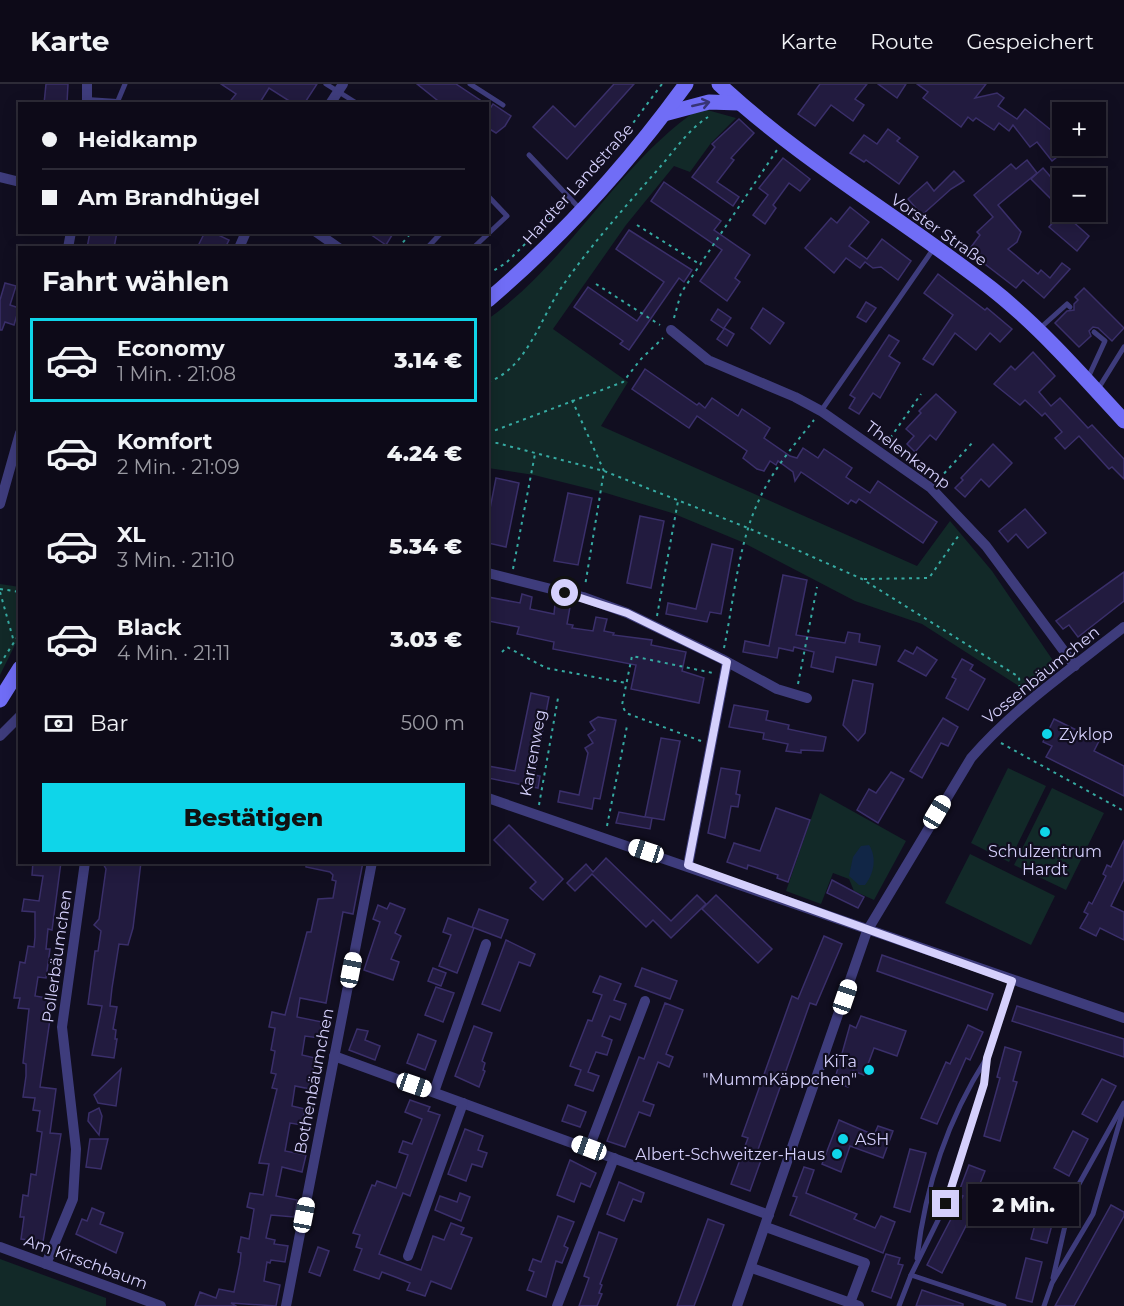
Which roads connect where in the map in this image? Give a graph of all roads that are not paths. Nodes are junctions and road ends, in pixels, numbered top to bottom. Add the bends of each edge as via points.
1 (87, 84) edge
2 (124, 84) edge
3 (326, 84) edge
4 (470, 84) edge
5 (686, 84) edge
6 (719, 84) edge
7 (341, 88) edge
8 (87, 102) edge
9 (118, 102) edge
10 (331, 102) edge
11 (356, 102) edge
12 (739, 103) junction
13 (503, 105) dead end
14 (664, 114) junction
15 (529, 155) dead end
16 (0, 177) edge
17 (18, 182) edge
18 (489, 197) edge
19 (582, 211) junction
20 (489, 233) edge
21 (319, 234) edge
22 (440, 234) edge
23 (488, 234) edge
24 (336, 246) edge
25 (429, 246) edge
26 (475, 246) edge
27 (935, 247) junction
28 (519, 273) junction
29 (489, 289) edge
30 (489, 299) edge
31 (1070, 307) dead end
32 (671, 330) road end
33 (1037, 331) junction
34 (1095, 332) dead end
35 (1124, 347) edge
36 (1092, 386) junction
37 (821, 411) junction
38 (1124, 421) edge
39 (18, 440) edge
40 (0, 504) edge
41 (489, 573) edge
42 (1124, 627) edge
43 (724, 660) junction
44 (1075, 666) junction
45 (18, 678) edge
46 (807, 698) dead end
47 (0, 700) edge
48 (18, 718) edge
49 (0, 736) edge
50 (489, 798) edge
51 (86, 864) edge
52 (372, 864) edge
53 (688, 865) junction
54 (867, 931) junction
55 (486, 944) dead end
56 (1012, 981) junction
57 (645, 1001) dead end
58 (1124, 1018) edge
59 (334, 1056) junction
60 (987, 1058) junction
61 (434, 1092) junction
62 (463, 1103) junction
63 (1124, 1105) edge
64 (589, 1148) junction
65 (614, 1158) junction
66 (770, 1215) junction
67 (766, 1227) junction
68 (0, 1247) edge
69 (408, 1256) dead end
70 (916, 1263) junction
71 (46, 1264) junction
72 (752, 1268) junction
73 (911, 1275) junction
74 (1052, 1284) junction
75 (854, 1304) edge
76 (161, 1306) edge
77 (286, 1306) edge
78 (557, 1306) edge
79 (737, 1306) edge
80 (899, 1306) edge
81 (1004, 1306) edge
82 (1044, 1306) edge

1 - 8 street
2 - 9 lane
3 - 7 lane
4 - 13 lane
5 - 14 main road, Hardter Landstraße
6 - 12 main road, Vorster Straße
7 - 10 street
7 - 11 lane
14 -> 12 main road via 710,102
12 - 27 main road, Vorster Straße via 784,141
14 - 19 main road, Hardter Landstraße
15 - 19 lane
16 - 17 street
18 - 20 lane via 507,216
19 - 28 main road, Hardter Landstraße
21 - 24 street
22 - 25 lane
23 - 26 lane
27 - 33 main road, Vorster Straße via 994,290
27 - 37 lane
28 - 29 street
28 - 30 main road, Hardter Landstraße
31 - 33 lane via 1067,304
32 - 37 street, Thelenkamp via 708,360
33 - 36 main road, Vorster Straße
34 - 36 lane via 1105,341
35 - 36 lane
36 - 38 main road, Vorster Straße
37 - 44 street, Thelenkamp via 932,488 967,523
39 - 40 street
41 - 43 street via 583,597
42 - 44 street, Vossenbäumchen
43 - 46 street via 777,689
43 - 53 street
44 - 54 street, Vossenbäumchen via 991,734 970,758
45 - 47 main road
48 - 49 street
50 - 53 street, Karrenweg
51 - 71 street, Pollerbäumchen via 62,1027 76,1149 73,1199
52 - 59 street, Bothenbäumchen
53 - 54 street, Karrenweg
54 - 56 street, Karrenweg
54 - 66 street, Vossenbäumchen
55 - 61 street
56 - 58 street, Karrenweg
56 - 60 lane
57 - 64 street
59 - 61 street
59 - 77 street, Bothenbäumchen
60 - 70 lane via 984,1084 946,1204
60 - 70 lane via 949,1127 921,1218
61 - 62 street
62 - 64 street
62 - 69 street
63 - 74 lane via 1093,1214
63 - 74 lane via 1079,1185 1067,1217
64 - 65 street
65 - 66 street
65 - 78 street
66 - 67 street, Vossenbäumchen
67 - 72 street, Vossenbäumchen
67 - 75 street via 865,1263
68 - 71 street, Am Kirschbaum
70 - 73 lane
71 - 76 street, Am Kirschbaum
72 - 75 street
72 - 79 street, Vossenbäumchen
73 - 80 lane
73 - 81 lane
74 - 82 lane

